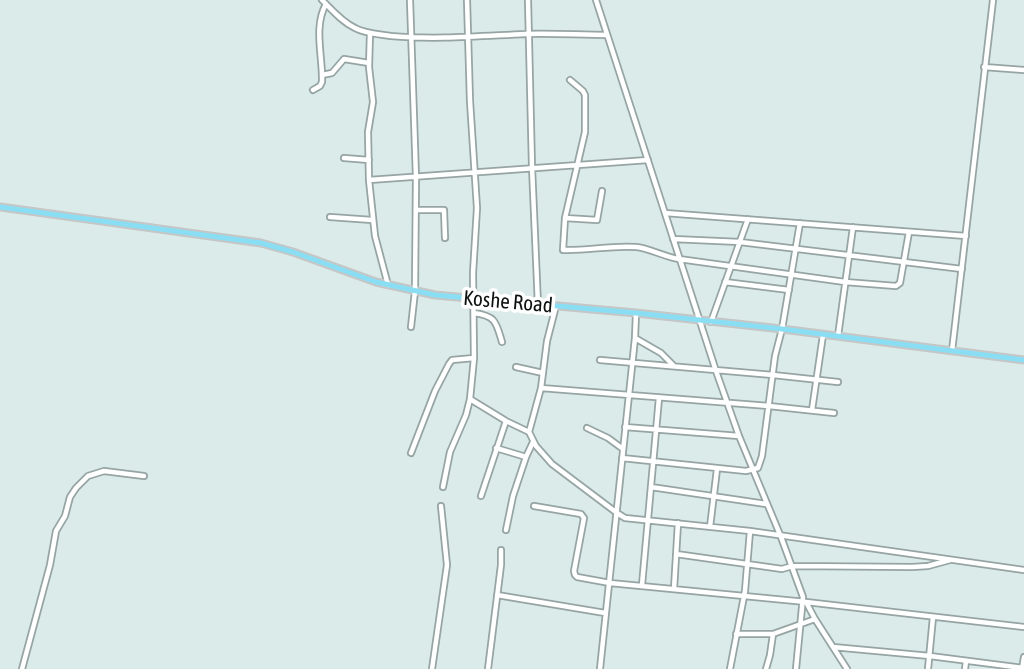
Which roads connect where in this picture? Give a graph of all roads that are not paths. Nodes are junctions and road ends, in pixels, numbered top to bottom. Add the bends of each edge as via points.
1 (410, 0) edge
2 (467, 0) edge
3 (528, 0) edge
4 (596, 0) edge
5 (993, 0) edge
6 (324, 2) edge
7 (370, 33) junction
8 (529, 34) junction
9 (607, 35) junction
10 (411, 37) junction
11 (468, 37) junction
12 (369, 63) junction
13 (984, 67) junction
14 (1024, 71) edge
15 (322, 75) junction
16 (570, 80) dead end
17 (313, 90) dead end
18 (344, 158) dead end
19 (369, 160) junction
20 (648, 160) junction
21 (578, 165) junction
22 (532, 167) junction
23 (474, 172) junction
24 (416, 177) junction
25 (369, 180) junction
26 (602, 191) dead end
27 (0, 207) edge
28 (416, 210) junction
29 (665, 213) junction
30 (330, 217) dead end
31 (565, 218) junction
32 (748, 219) junction
33 (372, 220) junction
34 (800, 223) junction
35 (853, 228) junction
36 (909, 232) junction
37 (966, 236) junction
38 (445, 238) dead end
39 (673, 239) junction
40 (740, 242) junction
41 (797, 249) junction
42 (849, 255) junction
43 (679, 259) junction
44 (904, 261) junction
45 (732, 265) junction
46 (962, 269) junction
47 (792, 274) junction
48 (725, 282) junction
49 (845, 282) junction
50 (388, 285) junction
51 (789, 290) junction
52 (415, 291) junction
53 (474, 299) junction
54 (538, 305) junction
55 (556, 306) junction
56 (474, 313) junction
57 (636, 313) junction
58 (700, 320) junction
59 (711, 322) junction
60 (411, 327) dead end
61 (782, 329) junction
62 (823, 335) junction
63 (838, 336) junction
64 (635, 338) junction
65 (502, 342) dead end
66 (952, 351) junction
67 (474, 358) junction
68 (1024, 359) edge
69 (600, 360) dead end
70 (632, 363) junction
71 (674, 366) junction
72 (516, 367) dead end
73 (716, 371) junction
74 (543, 373) junction
75 (773, 375) junction
76 (816, 379) junction
77 (838, 382) dead end
78 (541, 388) junction
79 (628, 396) junction
80 (660, 398) junction
81 (470, 399) junction
82 (727, 404) junction
83 (769, 406) junction
84 (812, 410) junction
85 (834, 413) dead end
86 (506, 421) junction
87 (625, 427) junction
88 (587, 428) dead end
89 (657, 429) junction
90 (529, 432) junction
91 (739, 436) junction
92 (533, 442) junction
93 (496, 448) junction
94 (623, 449) junction
95 (411, 453) dead end
96 (526, 457) junction
97 (622, 457) junction
98 (654, 460) junction
99 (717, 468) junction
100 (753, 471) junction
101 (144, 476) dead end
102 (443, 487) dead end
103 (651, 487) junction
104 (481, 496) dead end
105 (714, 496) junction
106 (766, 504) junction
107 (441, 506) dead end
108 (534, 506) dead end
109 (617, 513) junction
110 (648, 520) junction
111 (678, 523) junction
112 (710, 527) junction
113 (506, 530) dead end
114 (750, 531) junction
115 (781, 537) junction
116 (501, 550) dead end
117 (676, 555) junction
118 (951, 559) junction
119 (747, 564) junction
120 (792, 565) junction
121 (1024, 570) edge
122 (610, 583) junction
123 (642, 585) junction
124 (674, 589) junction
125 (497, 595) junction
126 (743, 596) junction
127 (804, 602) junction
128 (606, 613) junction
129 (933, 617) junction
130 (815, 619) junction
131 (801, 624) junction
132 (1024, 627) edge
133 (736, 634) junction
134 (773, 634) junction
135 (833, 647) junction
136 (930, 656) junction
137 (1024, 657) edge
138 (966, 662) junction
139 (1023, 668) edge
140 (22, 669) edge
141 (432, 669) edge
142 (488, 669) edge
143 (600, 669) edge
144 (730, 669) edge
145 (766, 669) edge
146 (796, 669) edge
147 (847, 669) edge
148 (928, 669) edge
149 (965, 669) edge

1 - 10 street
2 - 11 street
3 - 8 street
4 - 9 street
5 - 13 street
6 - 7 street via 348,25
6 - 15 street via 319,38
7 - 10 street
7 - 12 street
8 - 9 street
8 - 11 street
8 - 22 street
9 - 20 street
10 - 11 street
10 - 24 street
11 - 23 street
12 - 15 street via 344,59 332,73
12 - 19 street via 373,102
13 - 14 street
13 - 37 street
15 - 17 street via 321,84
16 - 21 street via 585,95 585,132
18 - 19 street
19 - 25 street
20 - 21 street
20 - 29 street
21 - 22 street
21 - 31 street
22 - 23 street
22 - 54 street
23 - 24 street
23 - 53 street
24 - 25 street
24 - 28 street
25 - 33 street
26 - 31 street via 597,220
27 - 50 main road, Koshe Road via 261,243
28 - 38 street via 444,211
28 - 52 street
29 - 32 street
29 - 39 street
30 - 33 street
31 - 43 street via 563,250 635,247
32 - 34 street
32 - 40 street
33 - 50 street
34 - 35 street
34 - 41 street
35 - 36 street
35 - 42 street
36 - 37 street
36 - 44 street
37 - 46 street
39 - 40 street
39 - 43 street
40 - 41 street
40 - 45 street
41 - 42 street
41 - 47 street
42 - 44 street
42 - 49 street
43 - 45 street
43 - 58 street
44 - 46 street
44 - 49 street via 896,286
45 - 47 street
45 - 48 street
46 - 66 street
47 - 49 street
47 - 51 street
48 - 51 street
48 - 59 street
49 - 63 street
50 - 52 main road, Koshe Road
51 - 61 street
52 - 53 main road, Koshe Road
52 - 60 street
53 - 54 main road, Koshe Road
53 - 56 street
54 - 55 main road, Koshe Road
55 - 57 main road, Koshe Road
55 - 74 street
56 - 65 street via 491,317
56 - 67 street
57 - 58 main road, Koshe Road
57 - 64 street
58 - 59 main road, Koshe Road
58 - 73 street
59 - 61 main road, Koshe Road
61 - 62 main road, Koshe Road
61 - 75 street
62 - 63 main road, Koshe Road
62 - 76 street
63 - 66 main road, Koshe Road
64 - 70 street
64 - 71 street via 661,352
66 - 68 main road, Koshe Road
67 - 81 street
67 - 95 street via 449,364
69 - 70 street
70 - 71 street
70 - 79 street
71 - 73 street
72 - 74 street
73 - 75 street
73 - 82 street
74 - 78 street
75 - 76 street
75 - 83 street
76 - 77 street
76 - 84 street
78 - 79 street
78 - 90 street
79 - 80 street
79 - 87 street
80 - 82 street
80 - 89 street
81 - 86 street
81 - 102 street via 450,452
82 - 83 street
82 - 91 street
83 - 84 street
83 - 100 street via 762,456
84 - 85 street
86 - 90 street
86 - 93 street
87 - 89 street
87 - 94 street
88 - 94 street
89 - 91 street
89 - 98 street
90 - 92 street
91 - 100 street
92 - 96 street
92 - 109 street via 556,468
93 - 96 street
93 - 104 street
94 - 97 street
96 - 113 street
97 - 98 street
97 - 109 street
98 - 99 street
98 - 103 street
99 - 100 street
99 - 105 street
100 - 106 street
101 - 140 street via 99,472 72,493 56,531
103 - 105 street
103 - 110 street
105 - 106 street
105 - 112 street
106 - 115 street
107 - 141 street via 447,565
108 - 122 street via 581,514 575,575
109 - 110 street
109 - 122 street
110 - 111 street
110 - 123 street
111 - 112 street
111 - 117 street
112 - 114 street
114 - 115 street
114 - 119 street
115 - 118 street
115 - 120 street
116 - 125 street
117 - 119 street
117 - 124 street
118 - 120 street via 912,567
118 - 121 street
119 - 120 street via 782,569
119 - 126 street
120 - 127 street
122 - 123 street
122 - 128 street
123 - 124 street
124 - 126 street
125 - 128 street
125 - 142 street
126 - 127 street
126 - 133 street
127 - 129 street
127 - 130 street
127 - 131 street
128 - 143 street
129 - 132 street
129 - 136 street
130 - 131 street
130 - 135 street
131 - 134 street
131 - 146 street
133 - 134 street
133 - 144 street
134 - 145 street
135 - 136 street
135 - 147 street
136 - 138 street
136 - 148 street
137 - 139 street
138 - 139 street
138 - 149 street

